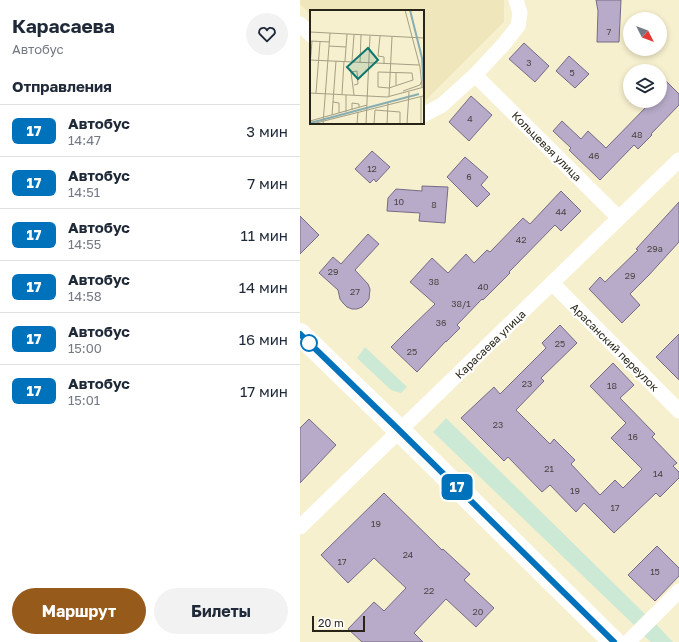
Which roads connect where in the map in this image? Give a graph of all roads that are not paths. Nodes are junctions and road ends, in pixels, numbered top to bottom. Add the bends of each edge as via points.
1 (516, 0) edge
2 (300, 25) edge
3 (310, 34) edge
4 (475, 75) junction
5 (424, 114) edge
6 (678, 162) edge
7 (619, 218) junction
8 (552, 283) junction
9 (300, 334) edge
10 (678, 409) edge
11 (400, 431) junction
12 (300, 527) edge
13 (679, 591) edge
14 (614, 642) edge
15 (628, 642) edge

1 - 4 street via 520,13 518,26
2 - 3 street
4 - 5 street via 442,105
4 - 7 street, Кольцевая улица
6 - 7 street, Карасаева улица
7 - 8 street, Карасаева улица
8 - 10 street, Арасанский переулок
8 - 11 street, Карасаева улица
9 - 11 main road
11 - 12 street, Карасаева улица
11 - 14 main road
13 - 15 street

